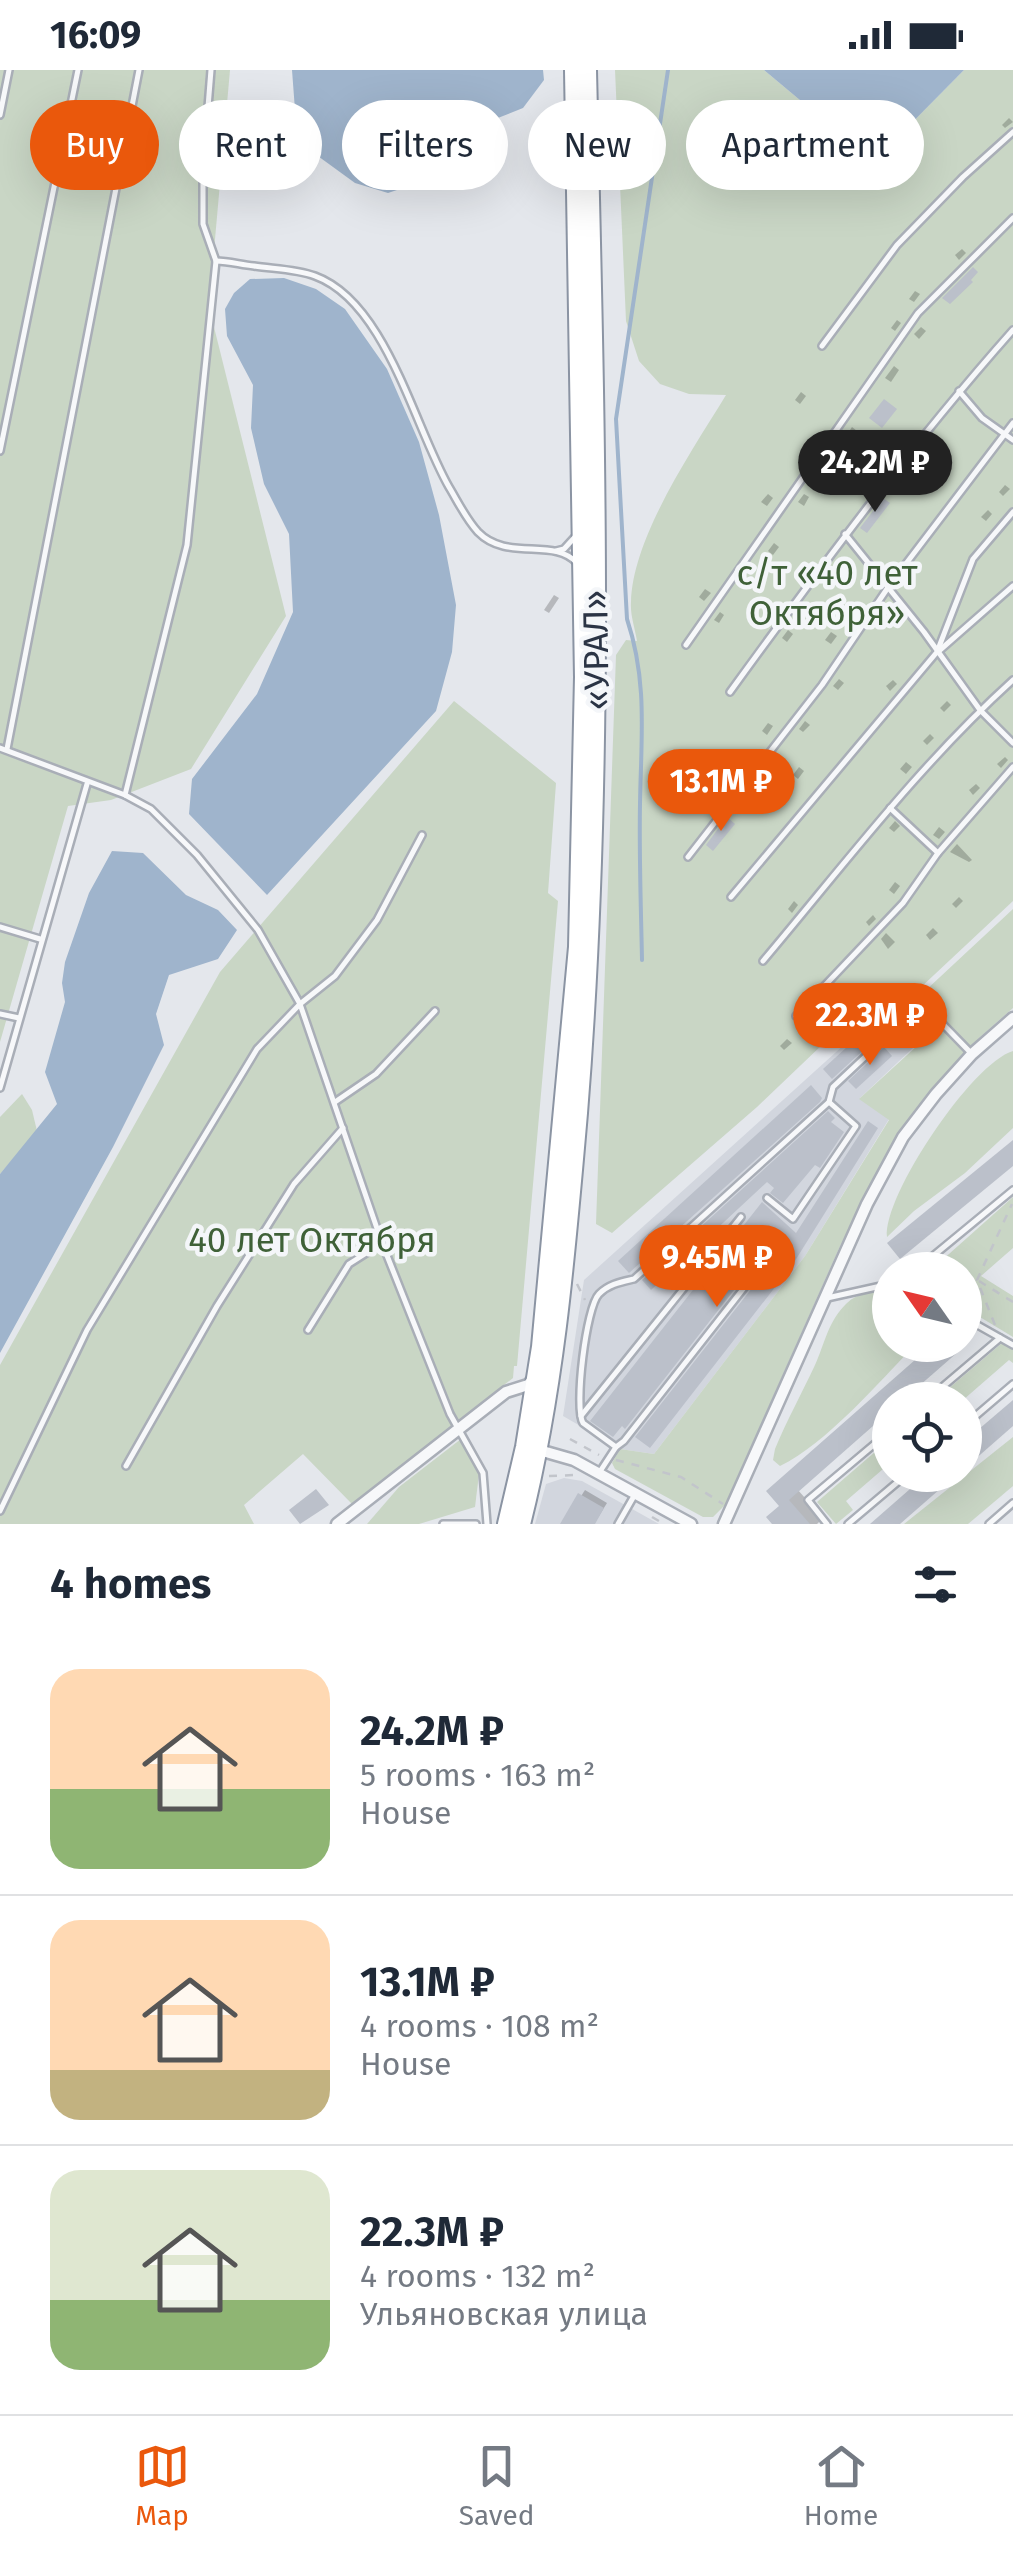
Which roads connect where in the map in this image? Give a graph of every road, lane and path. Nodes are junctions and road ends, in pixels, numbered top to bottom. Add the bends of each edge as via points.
1 (9, 70) edge
2 (78, 70) edge
3 (139, 70) edge
4 (211, 70) edge
5 (574, 70) edge
6 (587, 70) edge
7 (0, 115) edge
8 (1013, 132) edge
9 (1013, 218) edge
10 (216, 261) junction
11 (1013, 330) edge
12 (822, 346) dead end
13 (959, 391) junction
14 (1013, 423) edge
15 (1004, 433) junction
16 (1013, 440) edge
17 (0, 452) edge
18 (1013, 512) edge
19 (581, 521) junction
20 (845, 534) junction
21 (554, 552) junction
22 (582, 576) junction
23 (889, 586) junction
24 (1013, 586) edge
25 (686, 645) dead end
26 (937, 652) junction
27 (1013, 680) edge
28 (730, 692) dead end
29 (980, 710) junction
30 (1013, 743) edge
31 (4, 749) edge
32 (1013, 767) edge
33 (87, 784) junction
34 (125, 796) junction
35 (890, 808) junction
36 (422, 835) dead end
37 (938, 853) junction
38 (688, 857) dead end
39 (731, 897) dead end
40 (0, 927) edge
41 (41, 939) junction
42 (763, 961) dead end
43 (300, 1004) junction
44 (435, 1011) dead end
45 (0, 1014) edge
46 (796, 1016) dead end
47 (19, 1018) junction
48 (1013, 1018) edge
49 (972, 1054) junction
50 (0, 1088) edge
51 (334, 1102) junction
52 (829, 1102) junction
53 (344, 1128) junction
54 (1013, 1190) edge
55 (768, 1198) dead end
56 (1013, 1203) edge
57 (742, 1218) dead end
58 (382, 1243) junction
59 (776, 1247) dead end
60 (938, 1252) edge
61 (982, 1271) edge
62 (982, 1283) edge
63 (872, 1288) edge
64 (982, 1291) edge
65 (826, 1298) junction
66 (1013, 1302) edge
67 (982, 1328) edge
68 (308, 1330) dead end
69 (1000, 1338) junction
70 (1013, 1344) edge
71 (548, 1348) junction
72 (538, 1372) junction
73 (947, 1382) edge
74 (1013, 1384) edge
75 (514, 1389) junction
76 (532, 1406) junction
77 (982, 1410) edge
78 (579, 1418) junction
79 (460, 1428) junction
80 (570, 1439) dead end
81 (872, 1446) edge
82 (616, 1447) junction
83 (532, 1448) junction
84 (608, 1458) junction
85 (126, 1466) dead end
86 (599, 1473) junction
87 (886, 1492) edge
88 (636, 1494) junction
89 (1013, 1503) edge
90 (732, 1510) junction
91 (0, 1511) edge
92 (338, 1524) edge
93 (443, 1524) edge
94 (476, 1524) edge
95 (486, 1524) edge
96 (507, 1524) edge
97 (521, 1524) edge
98 (618, 1524) edge
99 (691, 1524) edge
100 (724, 1524) edge
101 (828, 1524) edge
102 (848, 1524) edge
103 (989, 1524) edge

1 - 7 lane
2 - 17 lane
3 - 31 lane
4 - 10 lane via 203,224
5 - 19 highway, «УРАЛ»
6 - 71 highway, «УРАЛ» via 596,794 588,986
8 - 12 lane via 897,245
9 - 25 lane via 918,314
10 - 21 lane via 318,276 347,296 366,318 475,530 501,547
10 - 34 lane via 188,545
11 - 13 lane
13 - 15 lane
13 - 20 lane
14 - 15 lane
15 - 16 lane
15 - 23 lane
18 - 26 lane via 972,559
19 - 21 lane via 571,543
19 - 22 highway, «УРАЛ»
20 - 23 lane
20 - 28 lane
21 - 22 lane via 572,557
22 - 71 highway, «УРАЛ» via 578,948
23 - 26 lane
23 - 38 lane via 822,685
24 - 26 lane
26 - 29 lane
26 - 39 lane
27 - 29 lane
29 - 30 lane
29 - 35 lane
31 - 33 lane
32 - 37 lane
33 - 34 lane
33 - 41 lane
34 - 43 lane via 150,809 196,855 258,930
35 - 37 lane
35 - 42 lane
36 - 43 lane via 378,920 334,976
37 - 46 lane via 903,902
40 - 41 lane
41 - 47 lane
43 - 51 lane
43 - 91 lane via 258,1049 87,1330
44 - 51 lane via 376,1074
45 - 47 lane
47 - 50 lane
48 - 49 street
49 - 52 lane via 934,1016 900,1024 833,1087
49 - 65 street via 903,1137
51 - 53 lane
52 - 55 lane via 856,1126 793,1219
52 - 78 lane via 634,1280 614,1282 596,1296
53 - 58 lane
53 - 85 lane via 294,1184
54 - 60 lane
56 - 61 path
57 - 78 lane
58 - 68 lane via 349,1264
58 - 79 lane
59 - 82 lane
62 - 66 path
63 - 65 lane
64 - 69 path
65 - 90 street
67 - 69 lane
69 - 70 lane
69 - 73 lane
71 - 72 highway
71 - 83 highway
72 - 75 street
72 - 76 highway
74 - 77 lane
75 - 76 street via 528,1394
75 - 79 street
76 - 83 highway
78 - 82 lane
79 - 92 street
79 - 95 lane via 483,1473
80 - 84 path
81 - 101 lane via 808,1500
82 - 84 lane
83 - 86 street
83 - 96 highway
83 - 97 highway
84 - 86 lane
84 - 90 path via 681,1477
86 - 88 street
87 - 102 lane
88 - 98 lane
88 - 99 street
89 - 103 lane
90 - 100 street
93 - 94 lane

